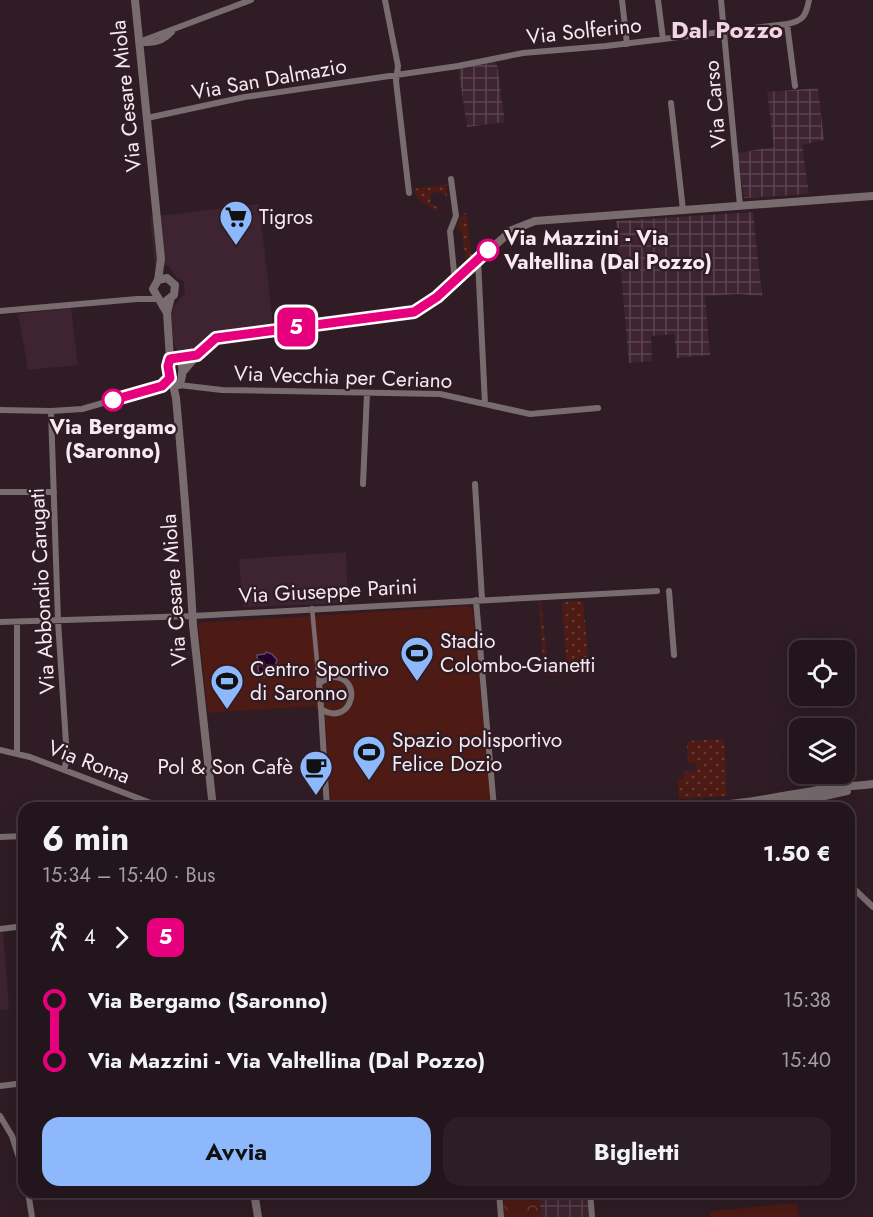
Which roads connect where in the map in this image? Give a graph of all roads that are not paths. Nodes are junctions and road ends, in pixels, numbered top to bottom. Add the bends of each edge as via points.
1 (135, 0) edge
2 (251, 0) edge
3 (386, 0) edge
4 (622, 0) edge
5 (658, 0) edge
6 (722, 0) edge
7 (809, 0) edge
8 (787, 24) junction
9 (726, 31) junction
10 (663, 39) junction
11 (139, 42) junction
12 (627, 44) junction
13 (492, 60) joint
14 (397, 75) junction
15 (795, 86) dead end
16 (671, 103) dead end
17 (147, 118) junction
18 (452, 179) dead end
19 (409, 194) dead end
20 (873, 196) edge
21 (741, 206) junction
22 (683, 210) junction
23 (161, 259) junction
24 (478, 261) junction
25 (171, 279) junction
26 (158, 280) junction
27 (455, 282) junction
28 (153, 289) junction
29 (171, 297) junction
30 (159, 298) junction
31 (137, 299) junction
32 (0, 311) edge
33 (167, 313) junction
34 (197, 355) junction
35 (175, 358) junction
36 (176, 381) junction
37 (367, 393) junction
38 (485, 404) junction
39 (598, 408) dead end
40 (0, 410) edge
41 (51, 411) junction
42 (363, 484) dead end
43 (475, 484) dead end
44 (0, 492) edge
45 (54, 492) junction
46 (657, 591) dead end
47 (669, 591) dead end
48 (479, 600) junction
49 (312, 608) junction
50 (193, 616) junction
51 (58, 621) junction
52 (0, 622) edge
53 (17, 622) junction
54 (674, 655) dead end
55 (319, 683) junction
56 (321, 709) junction
57 (0, 750) edge
58 (17, 753) junction
59 (64, 770) junction
60 (209, 779) junction
61 (870, 785) edge
62 (800, 801) joint
63 (148, 802) edge
64 (208, 802) edge
65 (212, 802) edge
66 (327, 802) edge
67 (494, 802) edge
68 (788, 802) edge
69 (792, 802) edge
70 (18, 836) edge
71 (0, 837) edge
72 (855, 891) edge
73 (873, 907) edge
74 (18, 926) edge
75 (0, 928) edge
76 (18, 1084) edge
77 (0, 1086) edge
78 (0, 1116) edge
79 (18, 1153) edge
80 (29, 1198) edge
81 (255, 1198) edge
82 (500, 1198) edge
83 (590, 1198) edge
84 (32, 1217) edge
85 (258, 1217) edge
86 (501, 1217) edge
87 (592, 1217) edge

1 - 11 street, Via Cesare Miola
2 - 11 street via 174,29 157,42
3 - 14 street
4 - 12 street
5 - 10 street
6 - 9 street, Via Carso
7 - 8 street via 803,19
8 - 9 street, Via Solferino
8 - 15 street
9 - 10 street, Via Solferino
9 - 21 street, Via Carso
10 - 12 street, Via Solferino
11 - 17 street, Via Cesare Miola
12 - 13 street, Via Solferino via 523,53
13 - 14 street, Via San Dalmazio
14 - 17 street, Via San Dalmazio via 255,95
14 - 19 street
16 - 22 street
17 - 23 street, Via Cesare Miola
18 - 27 street via 456,216 450,231
20 - 21 street
21 - 22 street
22 - 24 street via 535,221 512,230
23 - 25 street, Via Cesare Miola
23 - 26 street, Via Cesare Miola
24 - 27 street
24 - 38 street
25 - 26 street
25 - 29 street, Via Cesare Miola via 176,288
26 - 28 street, Via Cesare Miola
27 - 34 street via 408,313 222,337 207,344
28 - 30 street, Via Cesare Miola
28 - 31 street
29 - 30 street
29 - 33 street, Via Cesare Miola
30 - 31 street
30 - 33 street, Via Cesare Miola
31 - 32 street
33 - 35 street, Via Cesare Miola
34 - 35 street
34 - 36 street
35 - 36 street via 182,363
35 - 36 street via 168,366
36 - 37 street, Via Vecchia per Ceriano via 222,390
36 - 41 street via 82,409
36 - 50 street, Via Cesare Miola
37 - 38 street, Via Vecchia per Ceriano via 440,394
37 - 42 street
38 - 39 street, Via Vecchia per Ceriano via 530,414
40 - 41 street
41 - 45 street, Via Abbondio Carugati
43 - 48 street
44 - 45 street
45 - 51 street, Via Abbondio Carugati
46 - 48 street, Via Giuseppe Parini
47 - 54 street
48 - 49 street, Via Giuseppe Parini
48 - 67 street
49 - 50 street, Via Giuseppe Parini
49 - 55 street
50 - 51 street, Via Giuseppe Parini
50 - 60 street, Via Cesare Miola via 194,664
51 - 53 street, Via Giuseppe Parini
51 - 59 street, Via Abbondio Carugati via 67,758
52 - 53 street, Via Giuseppe Parini
53 - 58 street
55 - 56 street
55 - 56 street via 330,677 343,678 351,698 351,704 340,712 333,714
56 - 66 street
57 - 58 street, Via Roma
58 - 59 street, Via Roma
59 - 63 street, Via Roma
60 - 64 street, Via Cesare Miola
60 - 65 street, Via Cesare Miola
61 - 62 street
61 - 68 street via 831,788
62 - 69 street
70 - 71 street
72 - 73 street
74 - 75 street
76 - 77 street
78 - 79 street
80 - 84 street
81 - 85 street
82 - 86 street
83 - 87 street

